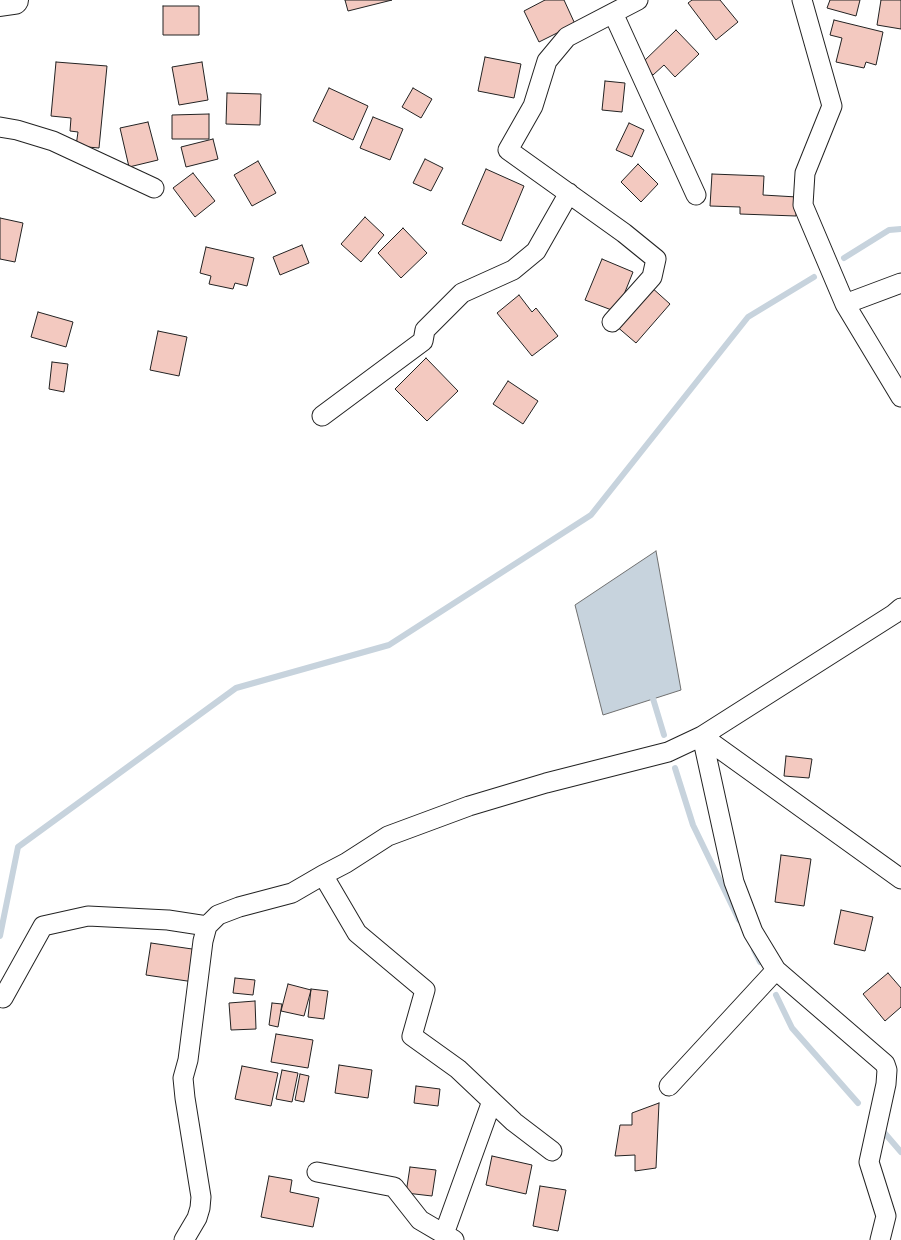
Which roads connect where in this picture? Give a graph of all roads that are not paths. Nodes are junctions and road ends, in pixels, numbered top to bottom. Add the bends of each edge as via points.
1 (14, 0) edge
2 (638, 0) edge
3 (802, 0) edge
4 (0, 2) edge
5 (613, 13) junction
6 (0, 127) edge
7 (154, 188) dead end
8 (569, 193) junction
9 (696, 195) dead end
10 (901, 283) edge
11 (845, 304) junction
12 (612, 322) dead end
13 (901, 397) edge
14 (322, 416) dead end
15 (901, 608) edge
16 (702, 736) junction
17 (323, 874) junction
18 (901, 879) edge
19 (207, 926) junction
20 (776, 970) junction
21 (0, 997) edge
22 (894, 1065) edge
23 (669, 1086) dead end
24 (492, 1101) junction
25 (552, 1151) dead end
26 (317, 1172) dead end
27 (894, 1212) edge
28 (449, 1237) edge
29 (184, 1240) edge
30 (880, 1240) edge

1 - 4 main road
2 - 5 street
3 - 11 street via 832,106 805,173 803,205
5 - 8 street via 567,37 547,61 533,106 508,150
5 - 9 street
6 - 7 street via 53,141
8 - 12 street via 656,259 652,277
8 - 14 street via 536,251 513,270 462,293 425,330 423,341
10 - 11 street
11 - 13 street
15 - 16 street
16 - 17 street via 668,752 469,806 388,836
16 - 18 street
16 - 20 street via 734,882 752,932
17 - 19 street via 292,893 218,915
17 - 24 street via 357,933 425,990 412,1036 458,1069
19 - 21 street via 168,920 88,916 43,926 3,998
19 - 29 street via 183,1078 201,1202 197,1218
20 - 22 street via 884,1064
20 - 23 street
22 - 27 street via 886,1084 869,1162
24 - 25 street
24 - 28 street
26 - 28 street via 394,1187 420,1220
27 - 30 street

